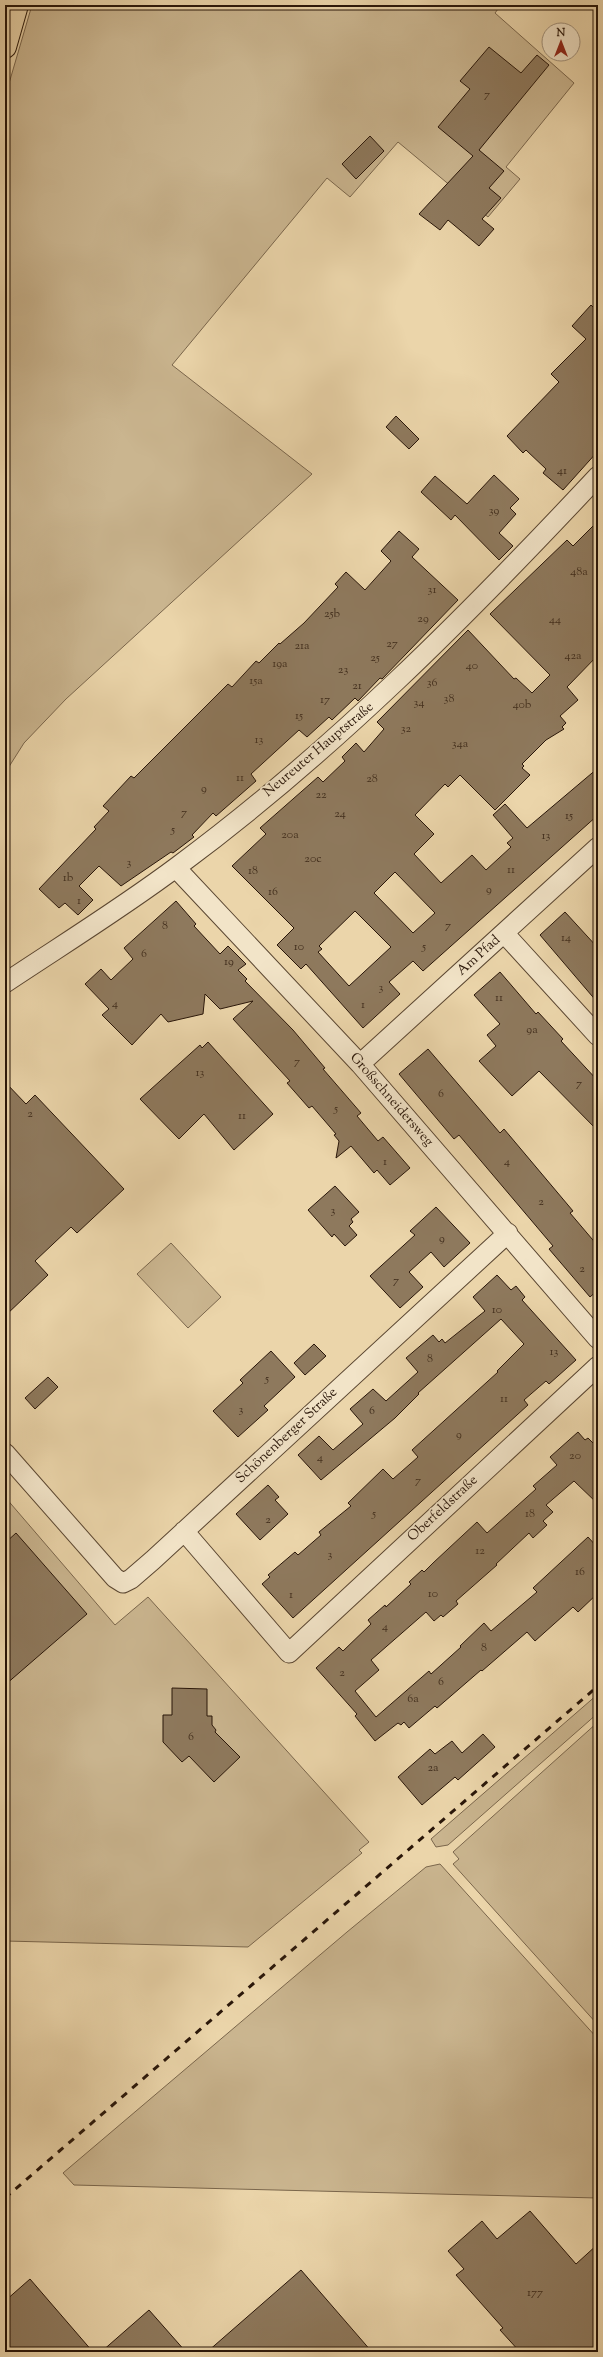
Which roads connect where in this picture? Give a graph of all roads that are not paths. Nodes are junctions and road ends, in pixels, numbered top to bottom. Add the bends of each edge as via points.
1 (17, 5) edge
2 (5, 46) edge
3 (598, 476) edge
4 (598, 847) edge
5 (176, 868) junction
6 (504, 933) junction
7 (5, 983) edge
8 (598, 1036) edge
9 (360, 1064) junction
10 (508, 1233) junction
11 (598, 1339) edge
12 (598, 1366) edge
13 (5, 1452) edge
14 (184, 1531) junction

1 - 2 highway
3 - 5 street, Neureuter Hauptstraße via 384,695 314,756
4 - 6 street, Am Pfad
5 - 7 street, Neureuter Hauptstraße
5 - 9 street, Großschneidersweg
6 - 8 street
6 - 9 street, Am Pfad
9 - 10 street, Großschneidersweg
10 - 11 street, Großschneidersweg
10 - 14 street, Schönenberger Straße
12 - 14 street, Oberfeldstraße via 289,1653
13 - 14 street, Schönenberger Straße via 115,1578 123,1583 131,1579

